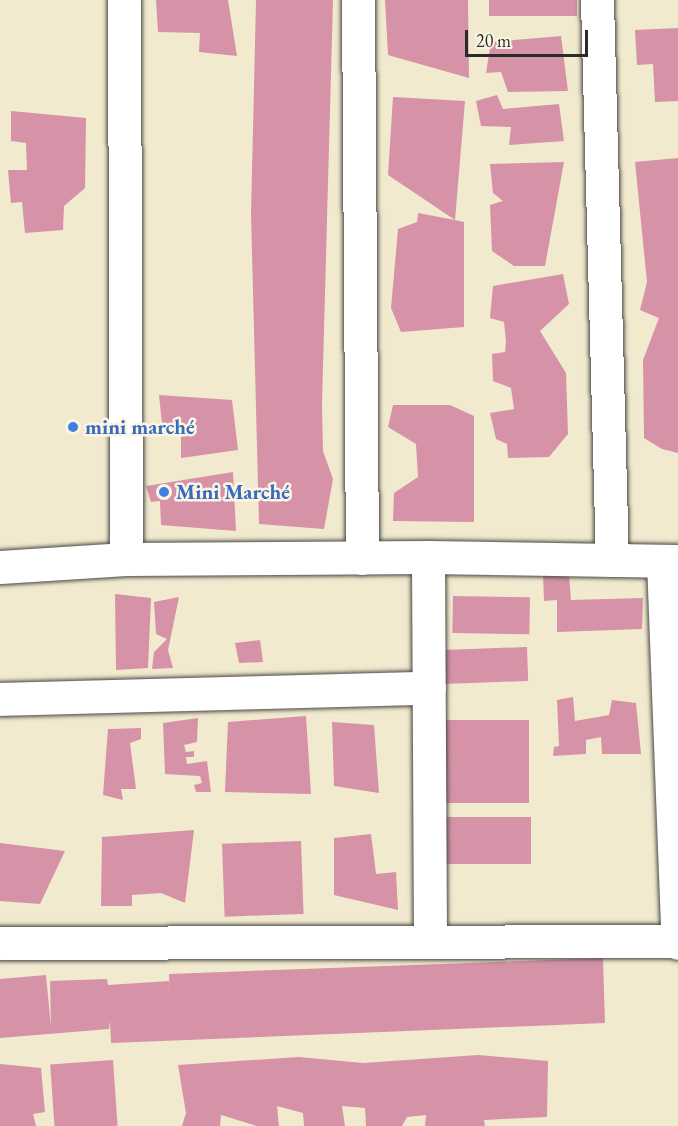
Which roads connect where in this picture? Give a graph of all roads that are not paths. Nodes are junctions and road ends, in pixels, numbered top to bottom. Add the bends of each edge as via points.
1 (124, 0) edge
2 (358, 0) edge
3 (597, 0) edge
4 (428, 557) junction
5 (362, 558) junction
6 (126, 559) junction
7 (612, 560) junction
8 (670, 561) edge
9 (0, 567) edge
10 (429, 688) junction
11 (0, 699) edge
12 (430, 942) junction
13 (678, 942) edge
14 (0, 944) edge

1 - 6 street
2 - 5 street
3 - 7 street
4 - 5 street
4 - 7 street
4 - 10 street
5 - 6 street
6 - 9 street
7 - 8 street
8 - 13 street
10 - 11 street
10 - 12 street
12 - 13 street
12 - 14 street

